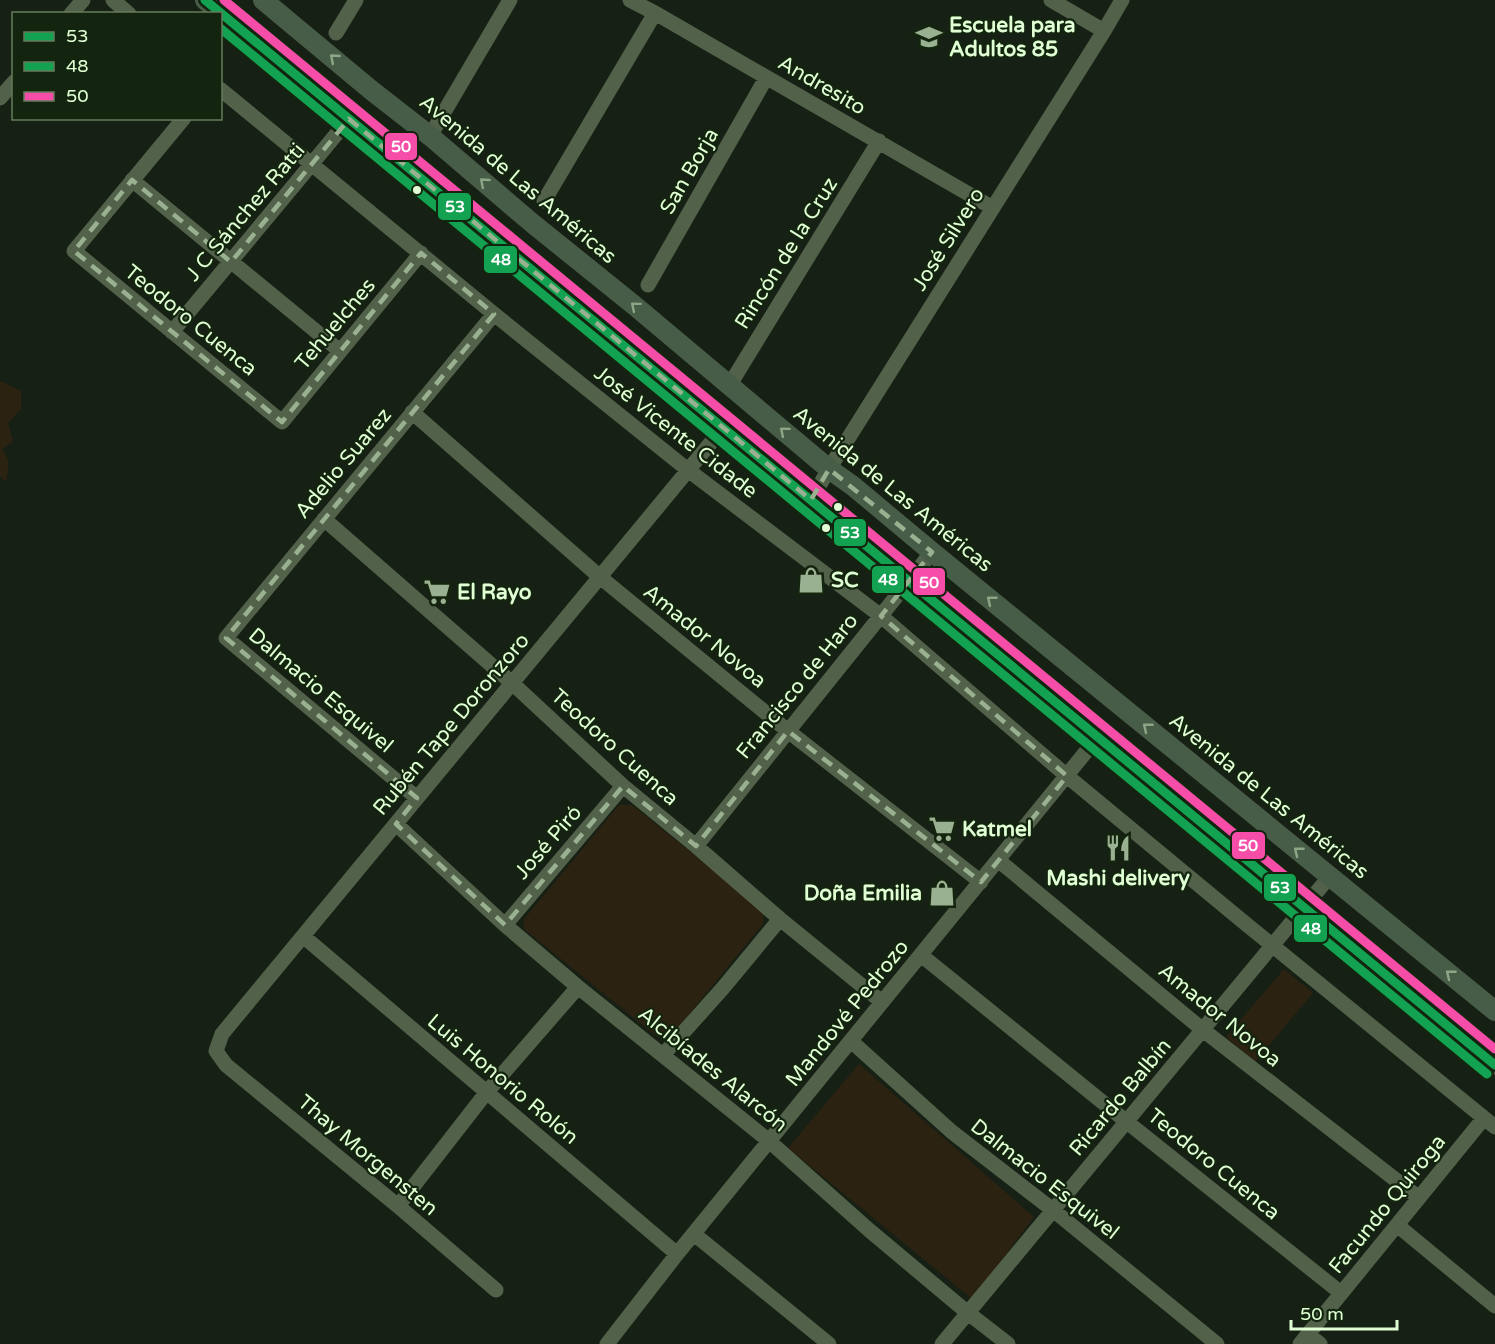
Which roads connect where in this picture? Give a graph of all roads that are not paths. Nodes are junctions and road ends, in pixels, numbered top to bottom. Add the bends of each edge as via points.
1 (83, 0) edge
2 (113, 0) edge
3 (205, 0) edge
4 (263, 0) edge
5 (356, 0) edge
6 (510, 0) edge
7 (630, 0) edge
8 (1051, 0) edge
9 (1122, 0) edge
10 (74, 12) edge
11 (127, 12) edge
12 (220, 12) edge
13 (655, 13) junction
14 (222, 14) edge
15 (1104, 31) junction
16 (336, 33) dead end
17 (766, 78) junction
18 (12, 84) edge
19 (222, 91) edge
20 (0, 98) edge
21 (349, 119) junction
22 (182, 120) edge
23 (430, 136) junction
24 (879, 141) junction
25 (312, 164) junction
26 (132, 180) junction
27 (544, 201) dead end
28 (993, 208) junction
29 (421, 254) junction
30 (231, 262) junction
31 (648, 285) dead end
32 (494, 314) junction
33 (172, 332) junction
34 (340, 351) junction
35 (729, 386) junction
36 (412, 412) junction
37 (282, 422) joint
38 (723, 428) junction
39 (830, 469) junction
40 (688, 470) junction
41 (811, 500) junction
42 (324, 519) junction
43 (932, 552) junction
44 (600, 577) junction
45 (909, 581) junction
46 (881, 616) junction
47 (226, 638) joint
48 (512, 683) junction
49 (788, 731) junction
50 (1098, 737) junction
51 (1067, 776) junction
52 (624, 786) junction
53 (417, 798) junction
54 (396, 824) junction
55 (696, 846) junction
56 (998, 860) junction
57 (1330, 876) junction
58 (981, 882) junction
59 (1304, 908) junction
60 (780, 919) junction
61 (505, 925) junction
62 (303, 936) junction
63 (1273, 945) junction
64 (921, 955) junction
65 (578, 987) junction
66 (882, 1002) junction
67 (1495, 1011) edge
68 (1203, 1030) junction
69 (851, 1041) junction
70 (216, 1050) joint
71 (663, 1055) junction
72 (1495, 1065) edge
73 (486, 1093) junction
74 (1127, 1122) junction
75 (1490, 1122) edge
76 (769, 1141) junction
77 (1419, 1198) junction
78 (398, 1206) junction
79 (1053, 1210) junction
80 (1397, 1225) junction
81 (694, 1234) junction
82 (677, 1254) junction
83 (496, 1290) dead end
84 (1341, 1293) junction
85 (1495, 1306) edge
86 (968, 1313) junction
87 (1309, 1341) edge
88 (607, 1344) edge
89 (829, 1344) edge
90 (942, 1344) edge
91 (1008, 1344) edge
92 (1217, 1344) edge

1 - 10 street
2 - 11 street
3 - 12 main road
23 -> 4 main road, Avenida de Las Américas
5 - 16 street
6 - 23 street
7 - 13 street, Andresito
8 - 15 street
9 - 15 street, José Silvero
13 - 17 street, Andresito
13 - 27 street
14 - 21 main road
15 - 28 street, José Silvero
17 - 24 street, Andresito
17 - 31 street, San Borja
18 - 20 street
19 - 25 street, José Vicente Cidade
21 - 25 street, J C Sánchez Ratti
21 - 38 main road
22 - 26 street
35 -> 23 main road, Avenida de Las Américas
24 - 28 street, Andresito
24 - 35 street, Rincón de la Cruz
25 - 29 street, José Vicente Cidade
25 - 30 street, J C Sánchez Ratti
26 - 30 street
26 - 33 street, Teodoro Cuenca via 74,251
28 - 39 street, José Silvero
29 - 32 street, José Vicente Cidade
29 - 34 street, Tehuelches
30 - 33 street, J C Sánchez Ratti
30 - 34 street
32 - 36 street, Adelio Suarez
32 - 40 street, José Vicente Cidade
33 - 37 street, Teodoro Cuenca
34 - 37 street, Tehuelches
39 -> 35 main road, Avenida de Las Américas
36 - 42 street, Adelio Suarez
36 - 44 street, Amador Novoa
38 - 40 street, Rubén Tape Doronzoro
38 - 41 main road
39 - 41 street, José Silvero
39 - 43 main road, Avenida de Las Américas
40 - 44 street, Rubén Tape Doronzoro
40 - 46 street, José Vicente Cidade
41 - 45 main road
42 - 47 street, Adelio Suarez
42 - 48 street, Teodoro Cuenca
43 - 45 street, Francisco de Haro
57 -> 43 main road, Avenida de Las Américas
44 - 48 street, Rubén Tape Doronzoro
44 - 49 street, Amador Novoa
45 - 46 street, Francisco de Haro
45 - 50 main road
46 - 49 street, Francisco de Haro
46 - 51 street, José Vicente Cidade
47 - 53 street, Dalmacio Esquivel
48 - 52 street, Teodoro Cuenca
48 - 53 street, Rubén Tape Doronzoro
49 - 55 street, Francisco de Haro
49 - 58 street, Amador Novoa
50 - 51 street, Mandové Pedrozo
50 - 59 main road
51 - 56 street, Mandové Pedrozo
51 - 63 street, José Vicente Cidade
52 - 55 street, Teodoro Cuenca
52 - 61 street, José Piró
53 - 54 street, Rubén Tape Doronzoro
54 - 61 street, Alcibíades Alarcón
54 - 62 street, Rubén Tape Doronzoro
55 - 60 street, Teodoro Cuenca
56 - 58 street, Mandové Pedrozo
56 - 68 street, Amador Novoa
57 - 59 street, Ricardo Balbín
67 -> 57 main road, Avenida de Las Américas
58 - 64 street, Mandové Pedrozo
59 - 63 street, Ricardo Balbín
59 - 72 main road
60 - 66 street, Teodoro Cuenca
60 - 71 street
61 - 65 street, Alcibíades Alarcón
62 - 70 street, Rubén Tape Doronzoro via 222,1034
62 - 73 street, Luis Honorio Rolón
63 - 68 street, Ricardo Balbín
63 - 75 street, José Vicente Cidade
64 - 66 street, Mandové Pedrozo
64 - 74 street, Teodoro Cuenca
65 - 71 street, Alcibíades Alarcón
65 - 73 street
66 - 69 street, Mandové Pedrozo
68 - 74 street, Ricardo Balbín
68 - 77 street, Amador Novoa
69 - 76 street, Mandové Pedrozo
69 - 79 street, Dalmacio Esquivel via 952,1132
70 - 78 street, Thay Morgensten via 226,1065
71 - 76 street, Alcibíades Alarcón
73 - 78 street
73 - 82 street, Luis Honorio Rolón
74 - 79 street, Ricardo Balbín
74 - 84 street, Teodoro Cuenca
75 - 77 street, Facundo Quiroga
76 - 81 street, Mandové Pedrozo
76 - 86 street, Alcibíades Alarcón
77 - 80 street, Facundo Quiroga
78 - 83 street, Thay Morgensten
79 - 86 street, Ricardo Balbín
79 - 92 street, Dalmacio Esquivel
80 - 84 street, Facundo Quiroga
80 - 85 street
81 - 82 street, Mandové Pedrozo
81 - 89 street
82 - 88 street, Mandové Pedrozo
84 - 87 street, Facundo Quiroga
86 - 90 street, Ricardo Balbín
86 - 91 street, Alcibíades Alarcón

